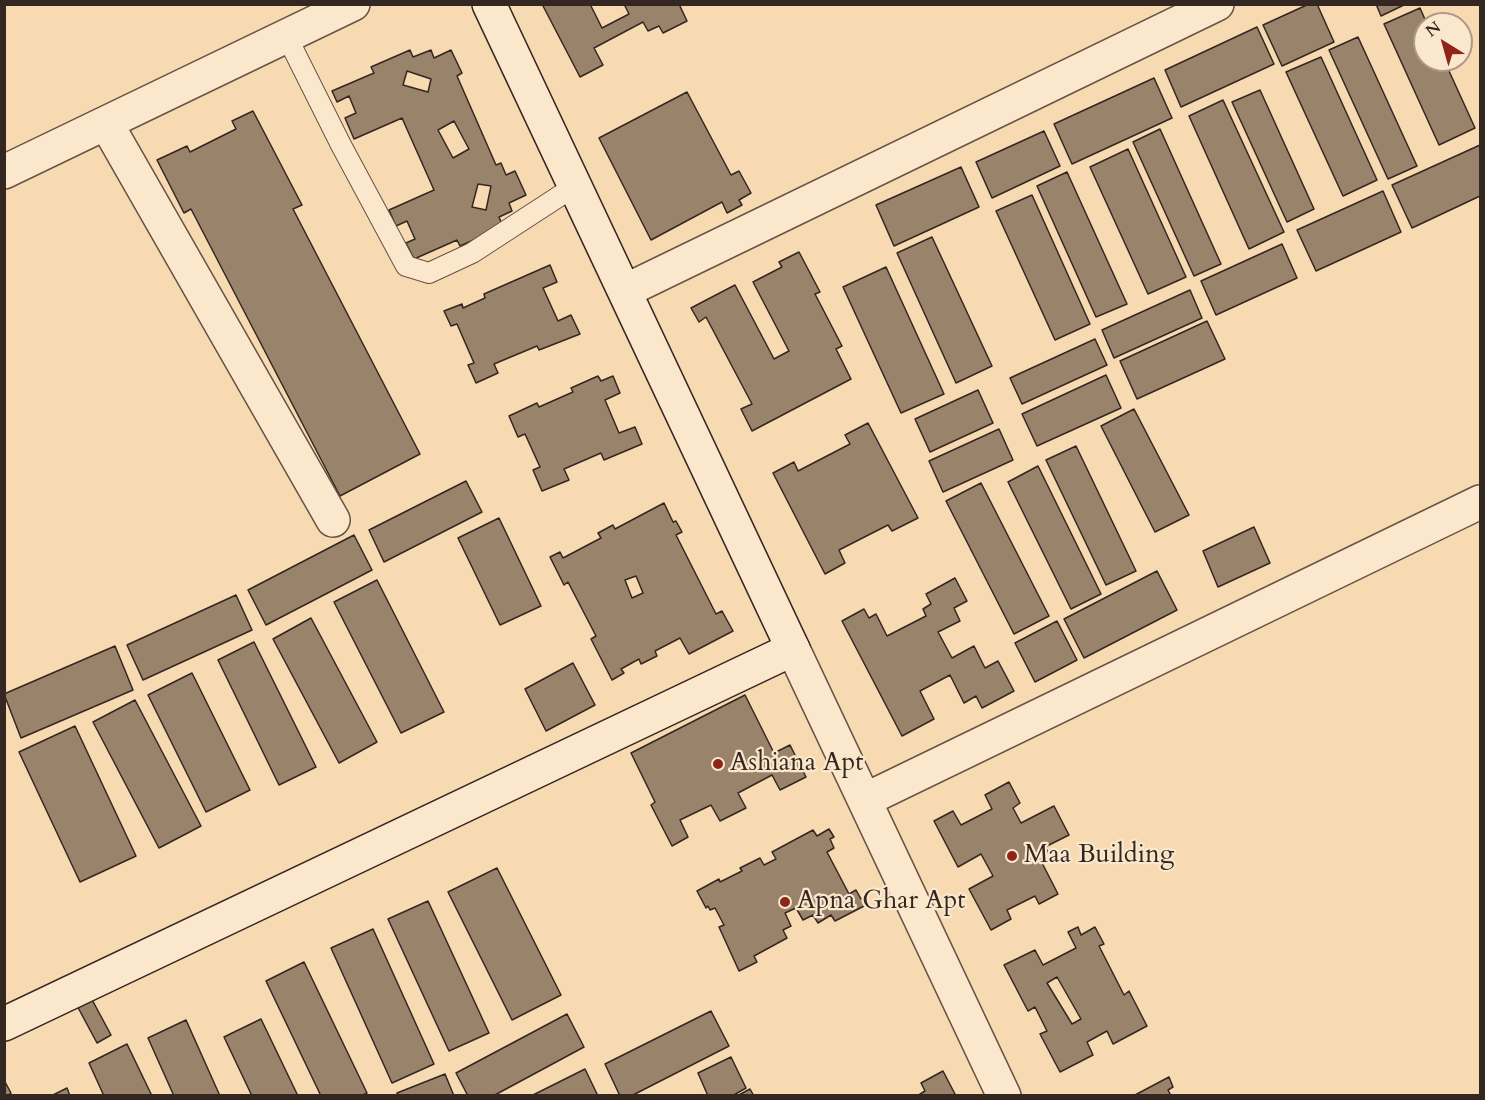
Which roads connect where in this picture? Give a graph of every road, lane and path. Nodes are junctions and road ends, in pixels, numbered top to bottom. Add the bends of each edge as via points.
1 (353, 4) edge
2 (489, 4) edge
3 (1216, 4) edge
4 (287, 37) junction
5 (106, 123) junction
6 (4, 172) edge
7 (575, 186) junction
8 (625, 291) junction
9 (1480, 502) edge
10 (333, 520) dead end
11 (793, 649) junction
12 (865, 800) junction
13 (4, 1024) edge
14 (1004, 1095) edge

1 - 4 street
2 - 7 street
3 - 8 street
4 - 5 street
4 - 7 lane via 406,266 429,273 472,253
5 - 6 street
5 - 10 street
7 - 8 street
8 - 11 street
9 - 12 street
11 - 12 street
11 - 13 street
12 - 14 street

